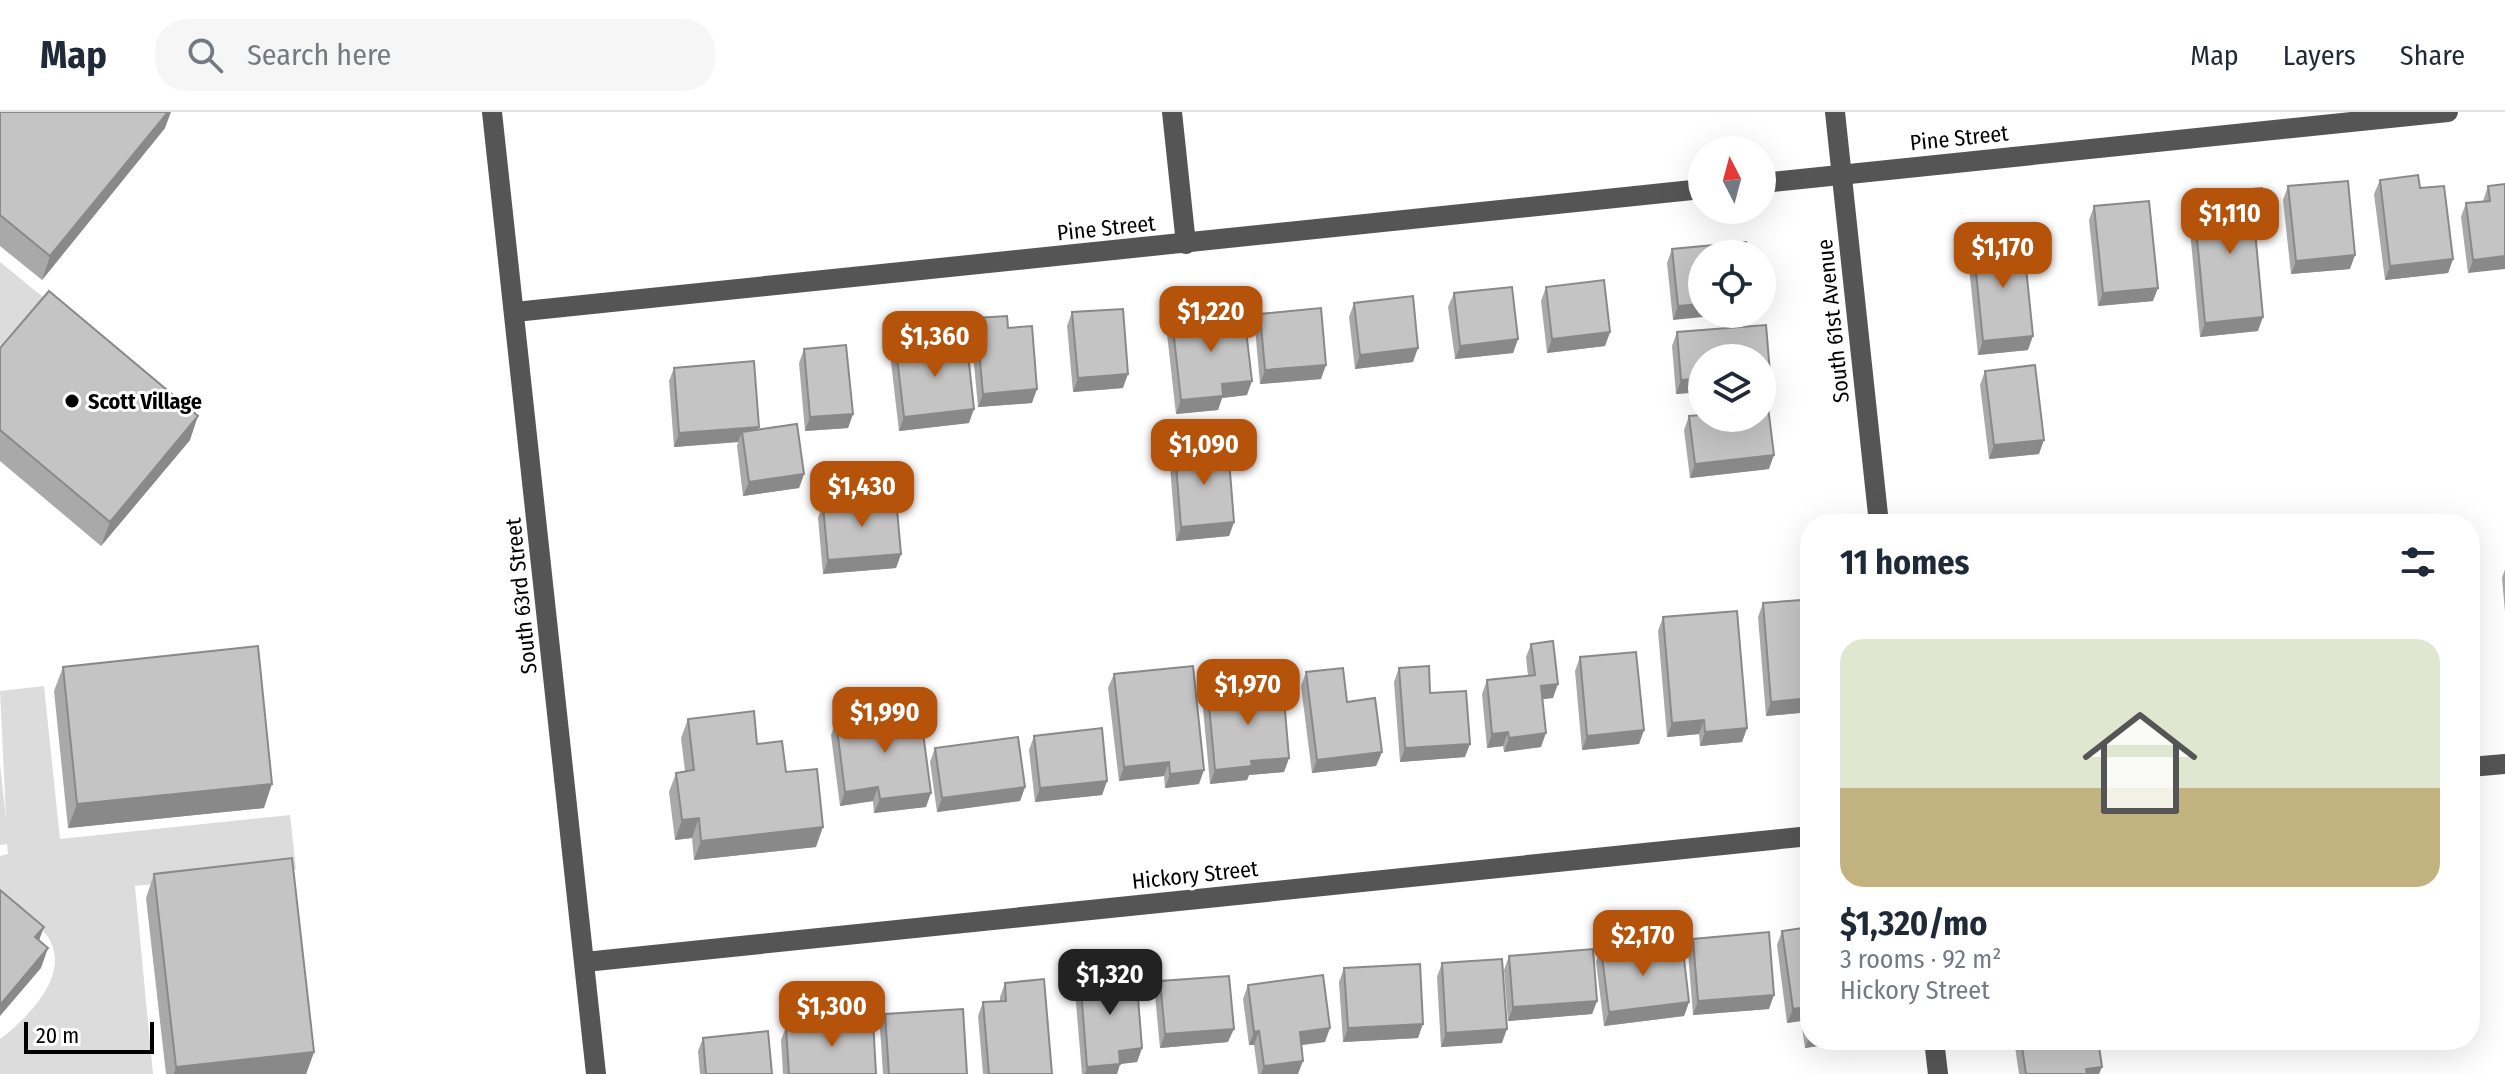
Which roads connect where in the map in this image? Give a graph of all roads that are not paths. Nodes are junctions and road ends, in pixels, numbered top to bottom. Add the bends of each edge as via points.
1 (492, 112) edge
2 (1172, 112) edge
3 (1835, 112) edge
4 (2448, 112) edge
5 (1841, 175) junction
6 (1776, 182) edge
7 (1688, 190) edge
8 (1186, 244) junction
9 (515, 312) junction
10 (1878, 514) edge
11 (2505, 764) edge
12 (2480, 766) edge
13 (1800, 837) edge
14 (585, 962) junction
15 (1935, 1050) edge
16 (596, 1074) edge
17 (1938, 1074) edge

1 - 9 street, South 63rd Street
2 - 8 street
3 - 5 street, South 61st Avenue
4 - 5 street, Pine Street
5 - 6 street, Pine Street
5 - 10 street, South 61st Avenue
7 - 8 street, Pine Street
8 - 9 street, Pine Street
9 - 14 street, South 63rd Street
11 - 12 street
13 - 14 street, Hickory Street
14 - 16 street, South 63rd Street
15 - 17 street

